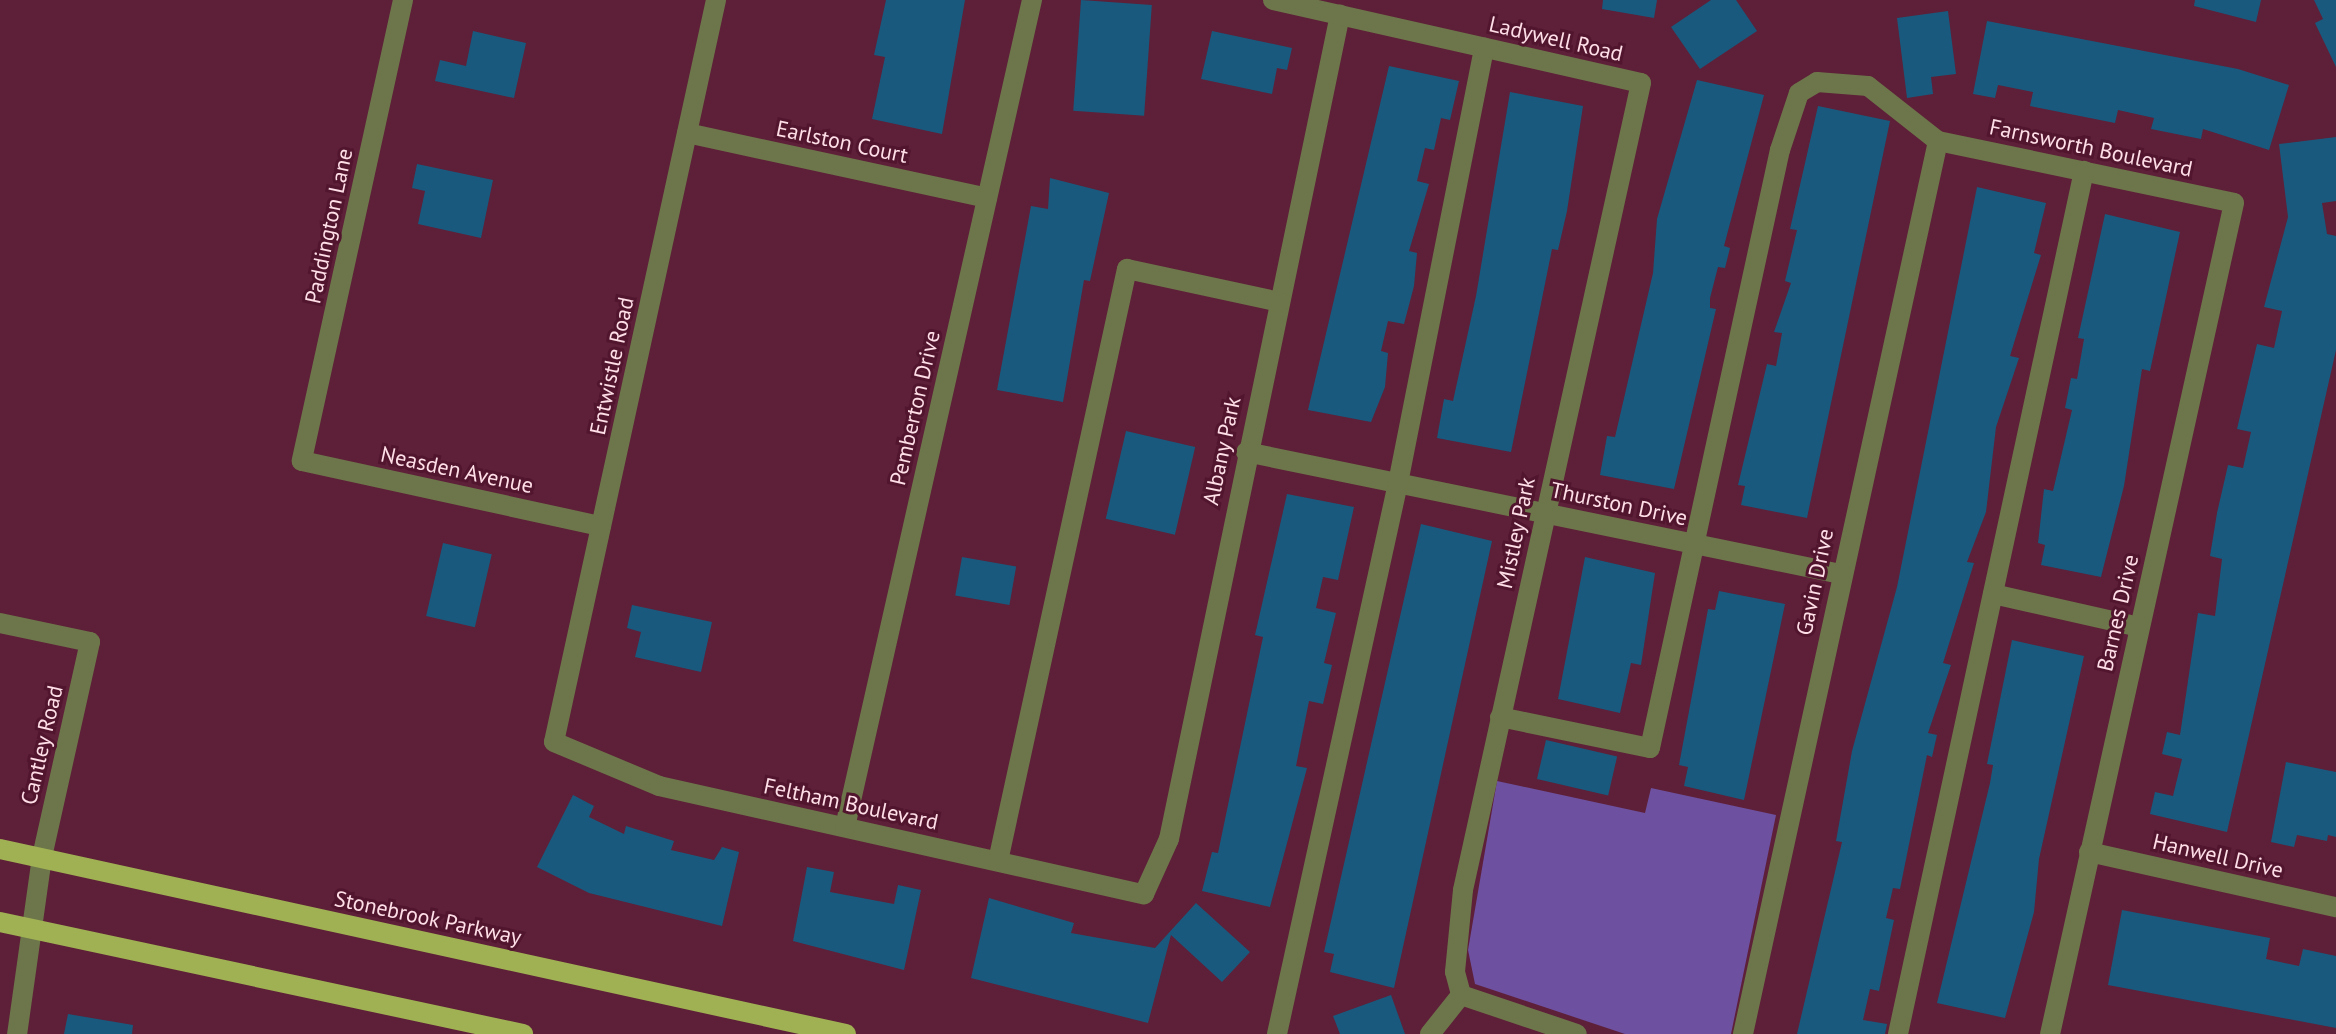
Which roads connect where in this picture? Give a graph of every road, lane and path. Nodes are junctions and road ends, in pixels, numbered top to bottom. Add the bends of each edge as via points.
1 (403, 0) edge
2 (716, 0) edge
3 (1032, 0) edge
4 (1273, 0) edge
5 (1340, 15) junction
6 (1484, 47) junction
7 (1641, 83) joint
8 (687, 133) junction
9 (1938, 141) junction
10 (2084, 171) junction
11 (987, 198) junction
12 (2234, 203) joint
13 (1279, 302) junction
14 (1246, 452) junction
15 (302, 461) joint
16 (1398, 483) junction
17 (1544, 513) junction
18 (601, 526) junction
19 (1692, 543) junction
20 (1841, 574) junction
21 (1993, 594) junction
22 (0, 623) edge
23 (2139, 627) junction
24 (1500, 717) junction
25 (554, 742) joint
26 (845, 827) junction
27 (0, 849) edge
28 (2089, 852) junction
29 (42, 857) junction
30 (998, 861) junction
31 (1144, 894) joint
32 (2336, 907) edge
33 (0, 922) edge
34 (36, 930) junction
35 (1461, 995) junction
36 (1565, 1032) edge
37 (17, 1034) edge
38 (523, 1034) edge
39 (846, 1034) edge
40 (1277, 1034) edge
41 (1430, 1034) edge
42 (1743, 1034) edge
43 (1898, 1034) edge
44 (2050, 1034) edge

1 - 15 street, Paddington Lane
2 - 8 street, Entwistle Road
3 - 11 street, Pemberton Drive
4 - 5 street, Ladywell Road
5 - 6 street, Ladywell Road
5 - 13 street, Albany Park
6 - 7 street, Ladywell Road
6 - 16 street
7 - 17 street, Mistley Park
8 - 11 street, Earlston Court
8 - 18 street, Entwistle Road
9 - 10 street, Farnsworth Boulevard
9 - 19 street via 1868,86 1817,82 1799,93 1789,111
9 - 20 street, Gavin Drive
10 - 12 street, Farnsworth Boulevard
10 - 21 street
11 - 26 street, Pemberton Drive
12 - 23 street, Barnes Drive
13 - 14 street, Albany Park
13 - 30 street via 1127,269
14 - 16 street, Thurston Drive
14 - 31 street, Albany Park via 1169,839
15 - 18 street, Neasden Avenue
16 - 17 street, Thurston Drive
16 - 40 street
17 - 19 street, Thurston Drive
17 - 24 street, Mistley Park
18 - 25 street, Entwistle Road
19 - 20 street, Thurston Drive
19 - 24 street via 1650,748
20 - 42 street, Gavin Drive
21 - 23 street
21 - 43 street
22 - 29 street, Cantley Road via 90,642
23 - 28 street, Barnes Drive
24 - 35 street, Mistley Park via 1463,890 1455,972
25 - 26 street, Feltham Boulevard via 659,786
26 - 30 street, Feltham Boulevard
27 - 29 main road, Stonebrook Parkway
28 - 32 street, Hanwell Drive
28 - 44 street, Barnes Drive
29 - 34 street, Cantley Road
29 - 39 main road, Stonebrook Parkway
30 - 31 street, Feltham Boulevard
33 - 34 main road
34 - 37 street, Cantley Road
34 - 38 main road
35 - 36 street
35 - 41 street

